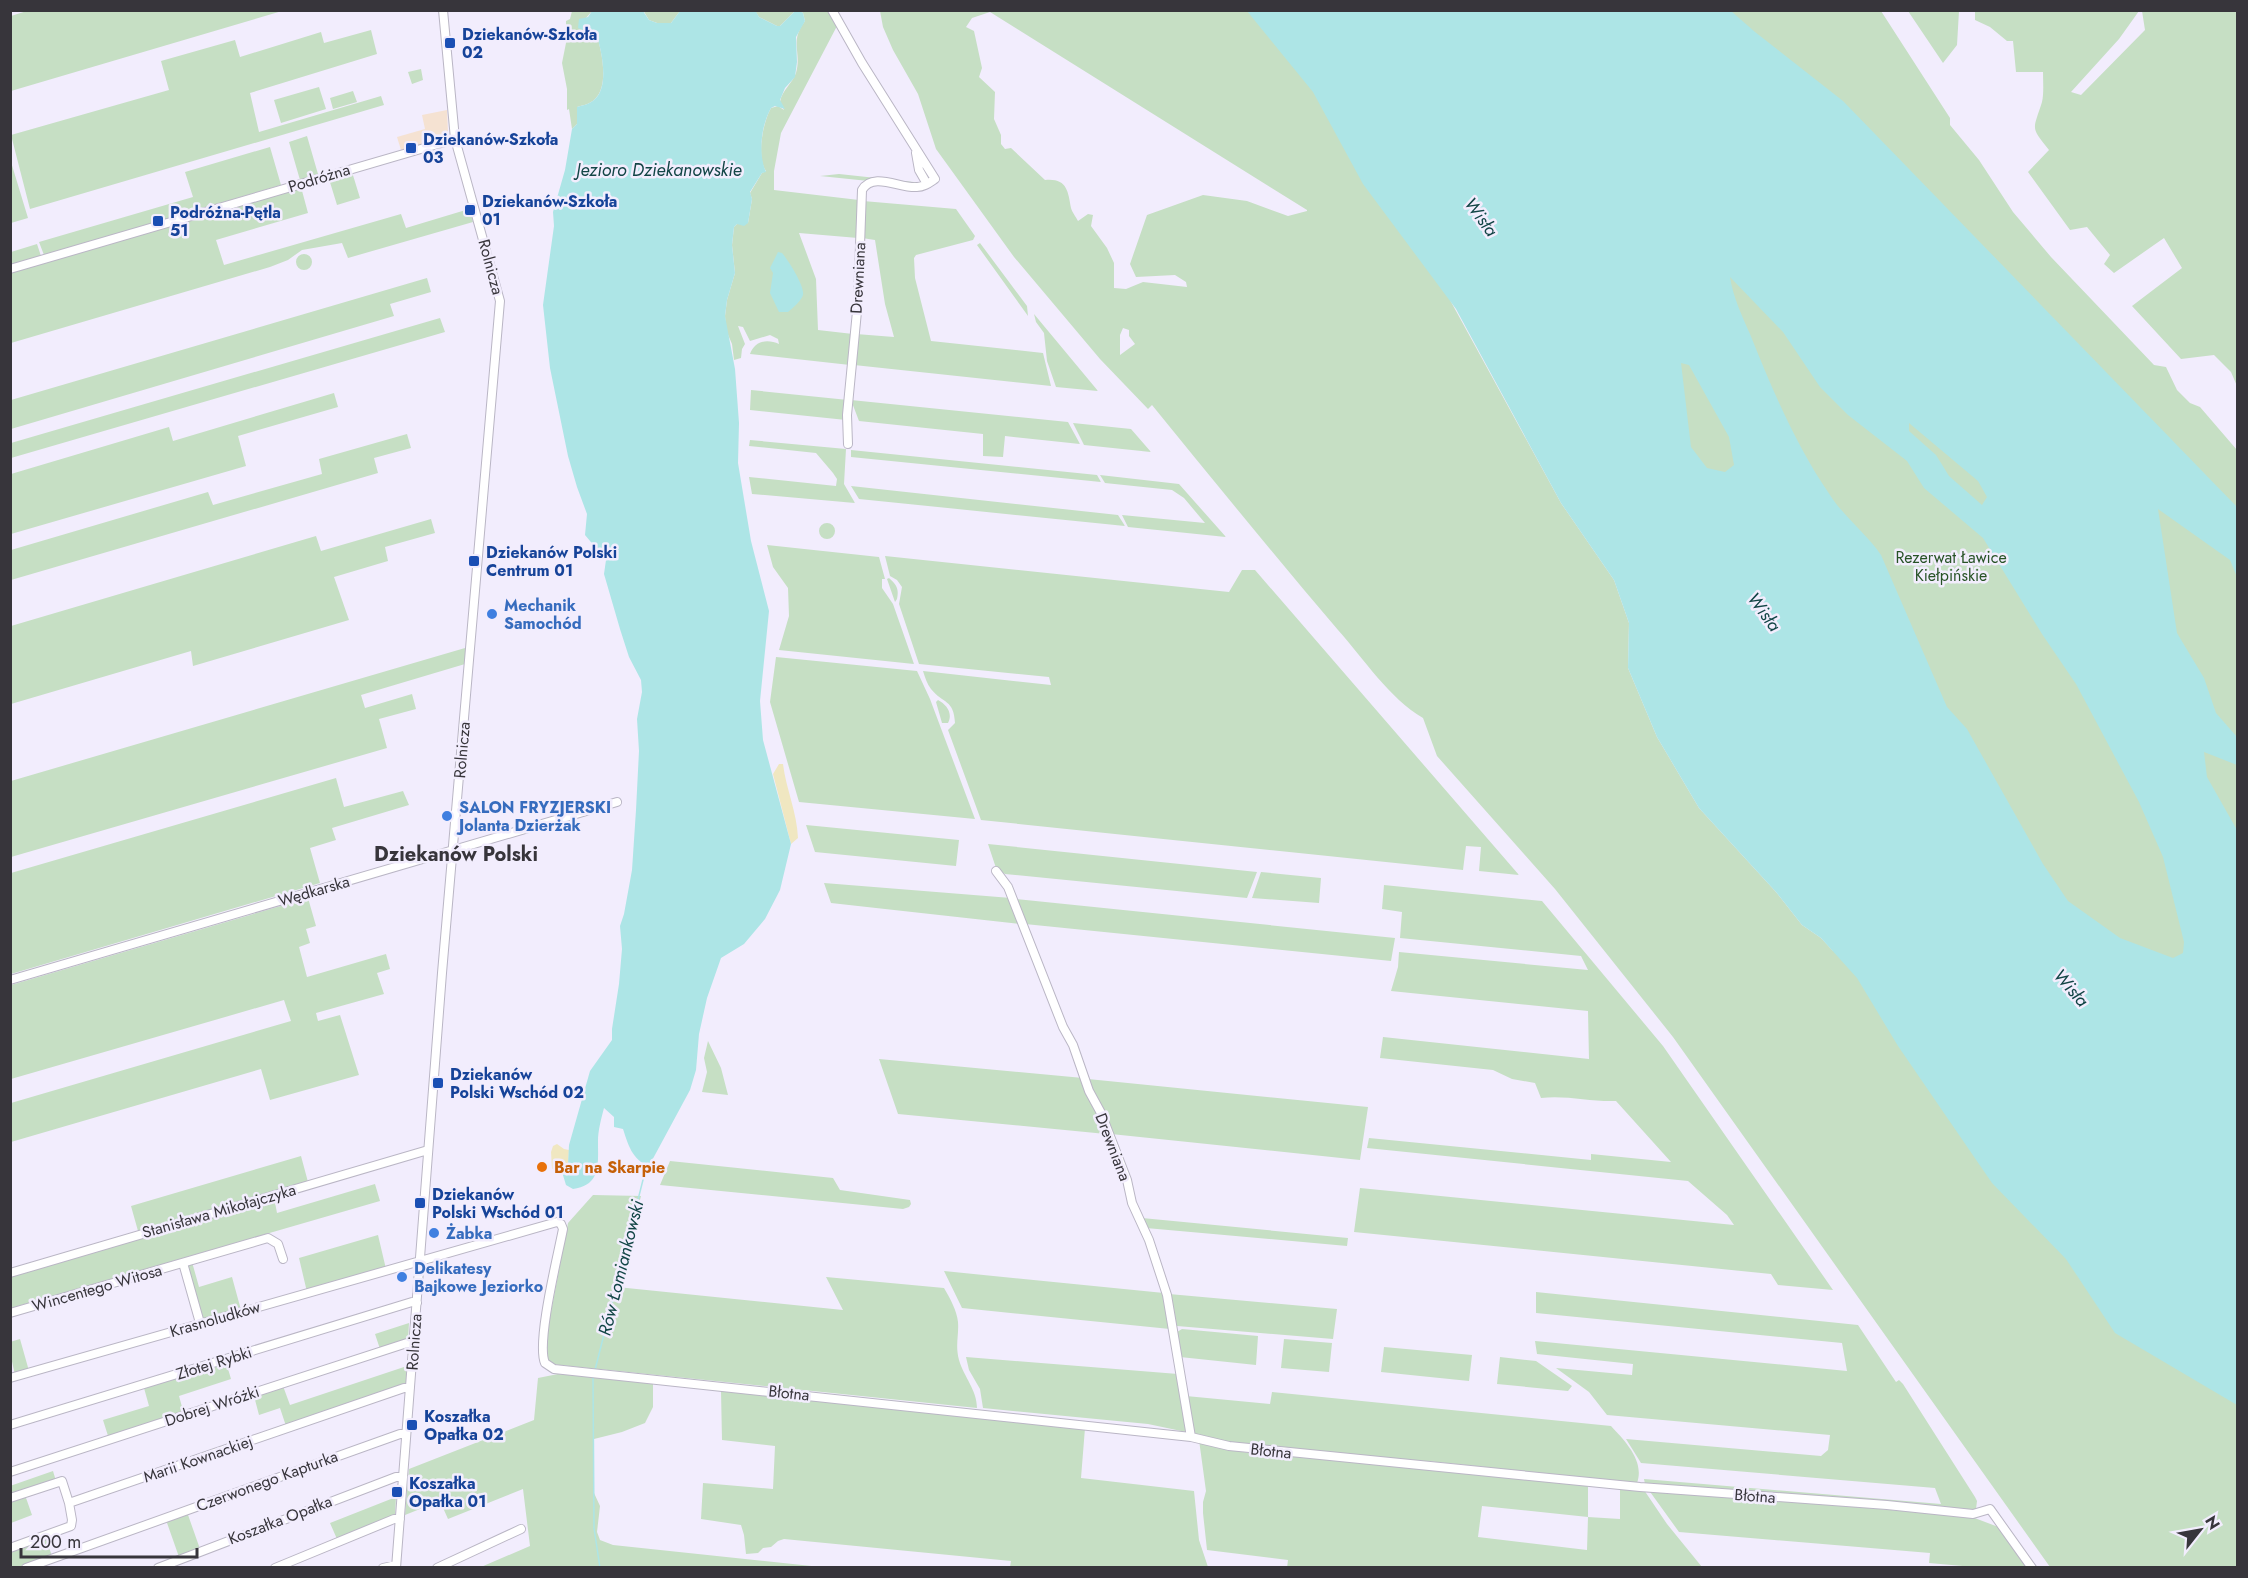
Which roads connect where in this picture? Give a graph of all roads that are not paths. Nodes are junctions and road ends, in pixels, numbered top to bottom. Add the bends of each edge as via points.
1 (442, 10) edge
2 (832, 10) edge
3 (455, 139) junction
4 (916, 152) junction
5 (927, 184) junction
6 (10, 269) edge
7 (848, 444) dead end
8 (617, 802) dead end
9 (454, 850) junction
10 (996, 871) dead end
11 (10, 980) edge
12 (428, 1150) junction
13 (283, 1259) dead end
14 (419, 1261) junction
15 (183, 1263) junction
16 (10, 1273) edge
17 (417, 1303) junction
18 (10, 1312) edge
19 (200, 1323) junction
20 (413, 1344) junction
21 (554, 1369) joint
22 (10, 1378) edge
23 (410, 1388) junction
24 (10, 1425) edge
25 (406, 1434) junction
26 (1191, 1437) junction
27 (10, 1472) edge
28 (403, 1478) junction
29 (10, 1498) edge
30 (69, 1503) junction
31 (399, 1519) junction
32 (521, 1529) dead end
33 (10, 1548) edge
34 (396, 1566) edge
35 (26, 1568) edge
36 (158, 1568) edge
37 (274, 1568) edge
38 (383, 1568) edge
39 (437, 1568) edge
40 (2032, 1568) edge

1 - 3 street, Rolnicza
2 - 4 street
3 - 6 street, Podróżna
3 - 9 street, Rolnicza via 500,301
4 - 5 street via 919,170
4 - 5 street via 934,179
5 - 7 street, Drewniana via 912,187 876,181 862,190
8 - 9 street, Wędkarska
9 - 11 street, Wędkarska
9 - 12 street, Rolnicza
10 - 26 street, Drewniana via 1008,887 1149,1239 1171,1312
12 - 14 street, Rolnicza
12 - 16 street, Stanisława Mikołajczyka
13 - 15 street, Wincentego Witosa via 278,1244 268,1238
14 - 17 street, Rolnicza
14 - 19 street, Krasnoludków
14 - 21 street, Krasnoludków via 561,1224 542,1352 545,1363
15 - 18 street, Wincentego Witosa
15 - 19 street, Wincentego Witosa
17 - 20 street, Rolnicza
17 - 24 street, Złotej Rybki
19 - 22 street, Krasnoludków
20 - 23 street, Rolnicza
20 - 27 street, Dobrej Wróżki via 396,1346
21 - 26 street, Błotna
23 - 25 street, Rolnicza
23 - 30 street, Marii Kownackiej
25 - 28 street, Rolnicza
25 - 35 street, Czerwonego Kapturka
26 - 40 street, Błotna via 1241,1448 1640,1487 1973,1514 1990,1509
28 - 31 street, Rolnicza
28 - 36 street, Koszałka Opałka via 396,1476
29 - 30 street via 62,1481
30 - 33 street via 71,1526
31 - 34 street, Rolnicza
31 - 37 street
32 - 39 street
34 - 38 street

